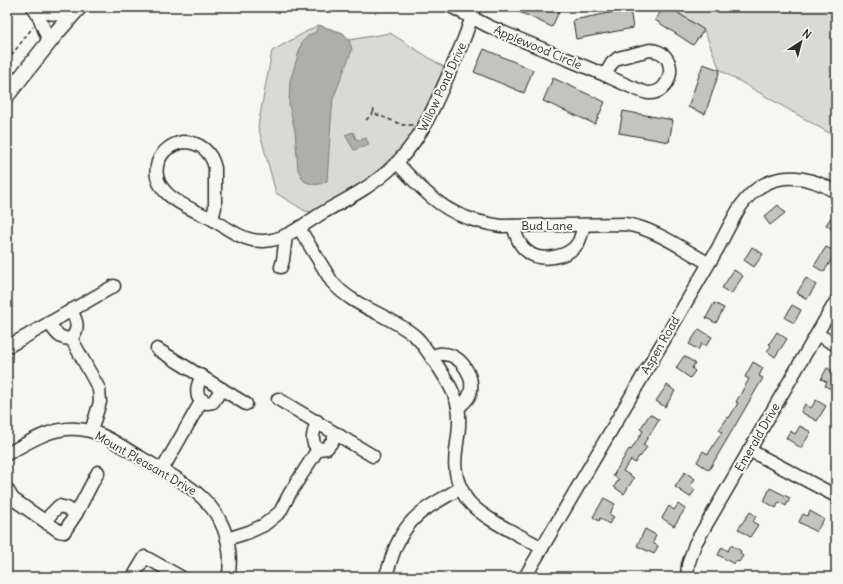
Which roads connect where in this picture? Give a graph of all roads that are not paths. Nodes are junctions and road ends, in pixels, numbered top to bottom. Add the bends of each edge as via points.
1 (33, 7) edge
2 (452, 7) edge
3 (75, 11) edge
4 (39, 13) edge
5 (473, 13) edge
6 (49, 42) junction
7 (30, 64) junction
8 (605, 75) junction
9 (7, 80) edge
10 (7, 95) edge
11 (397, 163) junction
12 (836, 192) edge
13 (212, 220) junction
14 (584, 225) junction
15 (513, 226) junction
16 (299, 228) junction
17 (286, 235) junction
18 (708, 263) junction
19 (281, 267) dead end
20 (114, 286) dead end
21 (836, 301) edge
22 (71, 310) junction
23 (50, 323) junction
24 (817, 334) junction
25 (71, 338) junction
26 (836, 345) edge
27 (8, 346) dead end
28 (157, 349) dead end
29 (431, 357) junction
30 (202, 376) junction
31 (222, 389) junction
32 (278, 399) dead end
33 (202, 400) junction
34 (246, 404) dead end
35 (458, 408) junction
36 (317, 421) junction
37 (91, 431) junction
38 (338, 434) junction
39 (318, 449) junction
40 (750, 450) junction
41 (7, 454) edge
42 (373, 456) dead end
43 (162, 470) junction
44 (98, 472) dead end
45 (7, 488) edge
46 (461, 488) junction
47 (836, 496) edge
48 (76, 514) junction
49 (48, 524) junction
50 (228, 539) junction
51 (542, 548) junction
52 (133, 577) edge
53 (181, 577) edge
54 (229, 577) edge
55 (385, 577) edge
56 (525, 577) edge
57 (687, 577) edge

1 - 4 street
2 - 5 street, Applewood Circle
3 - 4 street
3 - 6 main road
4 - 6 street
5 - 8 street, Applewood Circle
5 - 11 street, Willow Pond Drive via 431,115 415,143
6 - 7 main road
7 - 9 main road
7 - 10 main road
8 - 8 street, Applewood Circle via 647,93 661,89 671,72 669,62 663,55 650,50 618,58
11 - 15 street, Bud Lane via 431,198 453,212 482,222
11 - 16 street, Willow Pond Drive via 371,184
12 - 18 street, Aspen Road via 815,181 792,177 762,186 740,207
13 - 13 street, Willow Pond Drive via 170,196 160,185 156,173 157,166 161,156 171,146 183,142 196,144 211,155 216,168 215,208
13 - 17 street, Willow Pond Drive via 241,236 256,240 264,241
14 - 15 street, Bud Lane
14 - 15 street via 578,243 569,251 542,258 533,256 523,247
14 - 18 street, Bud Lane via 636,225
16 - 17 street, Willow Pond Drive
16 - 29 street via 332,282 339,289 348,297 406,330 421,342
17 - 19 street
18 - 51 street, Aspen Road
20 - 22 street
21 - 24 street, Emerald Drive
22 - 23 street
22 - 25 street via 77,321 75,334
23 - 25 street via 63,339
23 - 27 street
24 - 26 street
24 - 40 street, Emerald Drive
25 - 37 street via 99,389 100,402
28 - 30 street
29 - 35 street
29 - 35 street via 445,353 461,361 466,368 471,382 470,393
30 - 31 street
30 - 33 street via 197,390 198,397
31 - 33 street via 213,402
31 - 34 street
32 - 36 street
33 - 43 street
35 - 46 street via 454,460
36 - 38 street
36 - 39 street via 312,437
37 - 41 street, Mount Pleasant Drive via 58,430 38,437
37 - 43 street, Mount Pleasant Drive
38 - 39 street via 327,448
38 - 42 street
39 - 50 street via 280,512 264,525
40 - 47 street
40 - 57 street, Emerald Drive via 695,544
43 - 50 street, Mount Pleasant Drive via 204,498 218,517
44 - 48 street
45 - 49 street via 13,499
46 - 51 street via 470,504 478,511
46 - 55 street via 425,508 410,524 398,542
48 - 49 street via 64,532
48 - 49 street via 59,506 50,515
50 - 54 street, Mount Pleasant Drive
51 - 56 street, Aspen Road
52 - 53 street via 145,557

